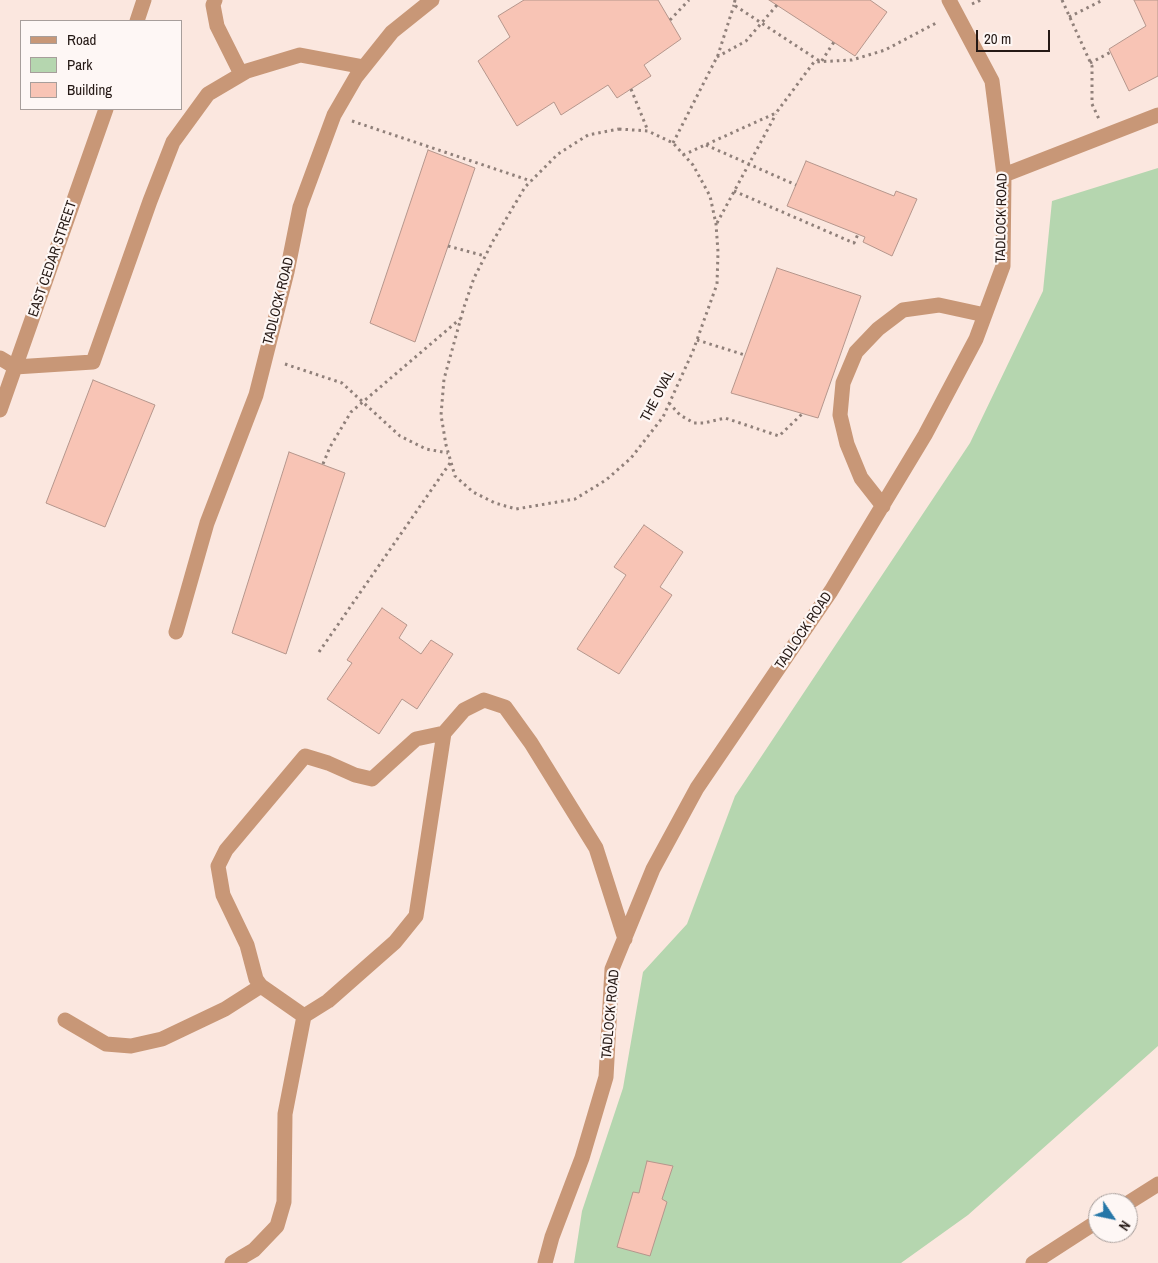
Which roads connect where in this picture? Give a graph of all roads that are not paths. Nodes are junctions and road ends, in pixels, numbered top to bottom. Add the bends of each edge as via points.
1 (144, 0) edge
2 (215, 0) edge
3 (432, 0) edge
4 (953, 6) edge
5 (137, 20) edge
6 (364, 67) junction
7 (241, 74) junction
8 (106, 110) edge
9 (1158, 115) edge
10 (1004, 175) junction
11 (985, 315) junction
12 (0, 358) edge
13 (15, 367) junction
14 (0, 410) edge
15 (882, 506) junction
16 (176, 632) dead end
17 (444, 733) junction
18 (625, 939) junction
19 (261, 986) junction
20 (304, 1016) junction
21 (65, 1020) dead end
22 (1158, 1184) edge
23 (1138, 1197) edge
24 (1088, 1227) edge
25 (232, 1263) edge
26 (545, 1263) edge
27 (1033, 1263) edge

1 - 5 street
2 - 7 street via 217,26
3 - 6 street, TADLOCK ROAD via 392,32
4 - 10 street, TADLOCK ROAD via 992,81
6 - 7 street via 300,55
6 - 16 street, TADLOCK ROAD via 334,115 300,207 256,395 207,523
7 - 13 street via 208,94 173,142 93,362
8 - 13 street, EAST CEDAR STREET
9 - 10 street
10 - 11 street, TADLOCK ROAD via 1002,266
11 - 15 street, TADLOCK ROAD via 976,339 925,435
11 - 15 street via 940,305 904,310 878,329 856,352 843,383 840,415 847,444 861,478
12 - 13 street
13 - 14 street, EAST CEDAR STREET
15 - 18 street, TADLOCK ROAD via 831,591 697,788 653,869
17 - 18 street via 464,710 484,700 505,707 596,848
17 - 19 street via 416,739 372,779 305,756 226,850 218,866 223,895
17 - 20 street via 416,916 395,942 328,1001
18 - 26 street, TADLOCK ROAD via 612,969 606,1077
19 - 20 street
19 - 21 street via 225,1009 162,1039 131,1046 106,1044
20 - 25 street via 285,1114 284,1202 277,1226 254,1250
22 - 23 street
24 - 27 street

